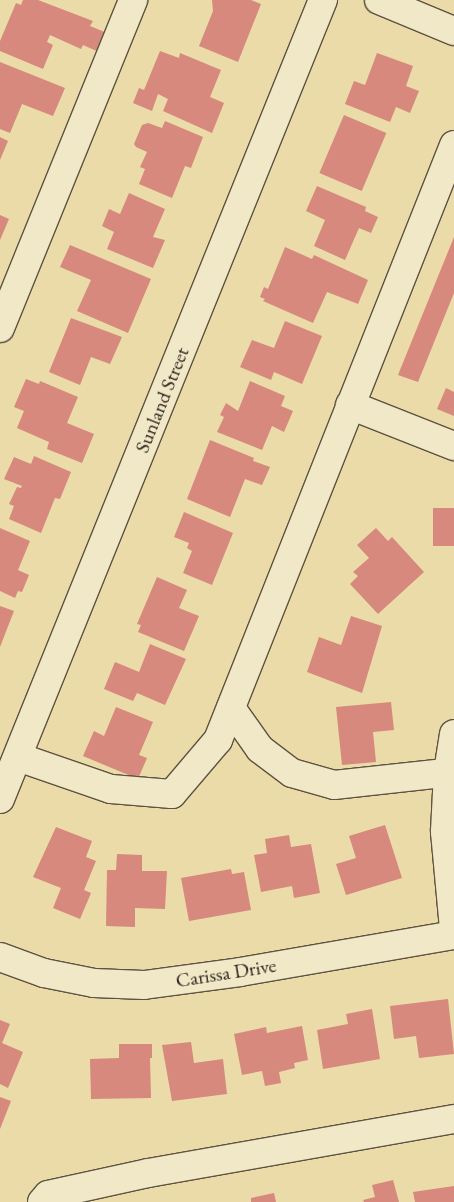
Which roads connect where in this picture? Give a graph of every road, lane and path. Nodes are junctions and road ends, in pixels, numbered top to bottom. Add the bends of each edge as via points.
1 (133, 0) edge
2 (323, 0) edge
3 (379, 0) edge
4 (454, 31) edge
5 (454, 145) edge
6 (0, 328) edge
7 (350, 405) junction
8 (454, 446) edge
9 (231, 708) junction
10 (454, 734) edge
11 (18, 757) junction
12 (451, 772) edge
13 (0, 799) edge
14 (454, 929) edge
15 (454, 934) edge
16 (0, 957) edge
17 (454, 1119) edge
18 (42, 1202) edge

1 - 6 street
2 - 11 street, Sunland Street
3 - 4 street
5 - 7 street
7 - 8 street
7 - 9 street
9 - 11 street via 218,740 172,794 111,789
9 - 12 street via 260,749 292,773 334,785
10 - 12 street
11 - 13 street, Sunland Street
12 - 14 street via 445,832
15 - 16 street, Carissa Drive via 240,972 144,985 94,983 44,973
17 - 18 street via 148,1173 48,1195

